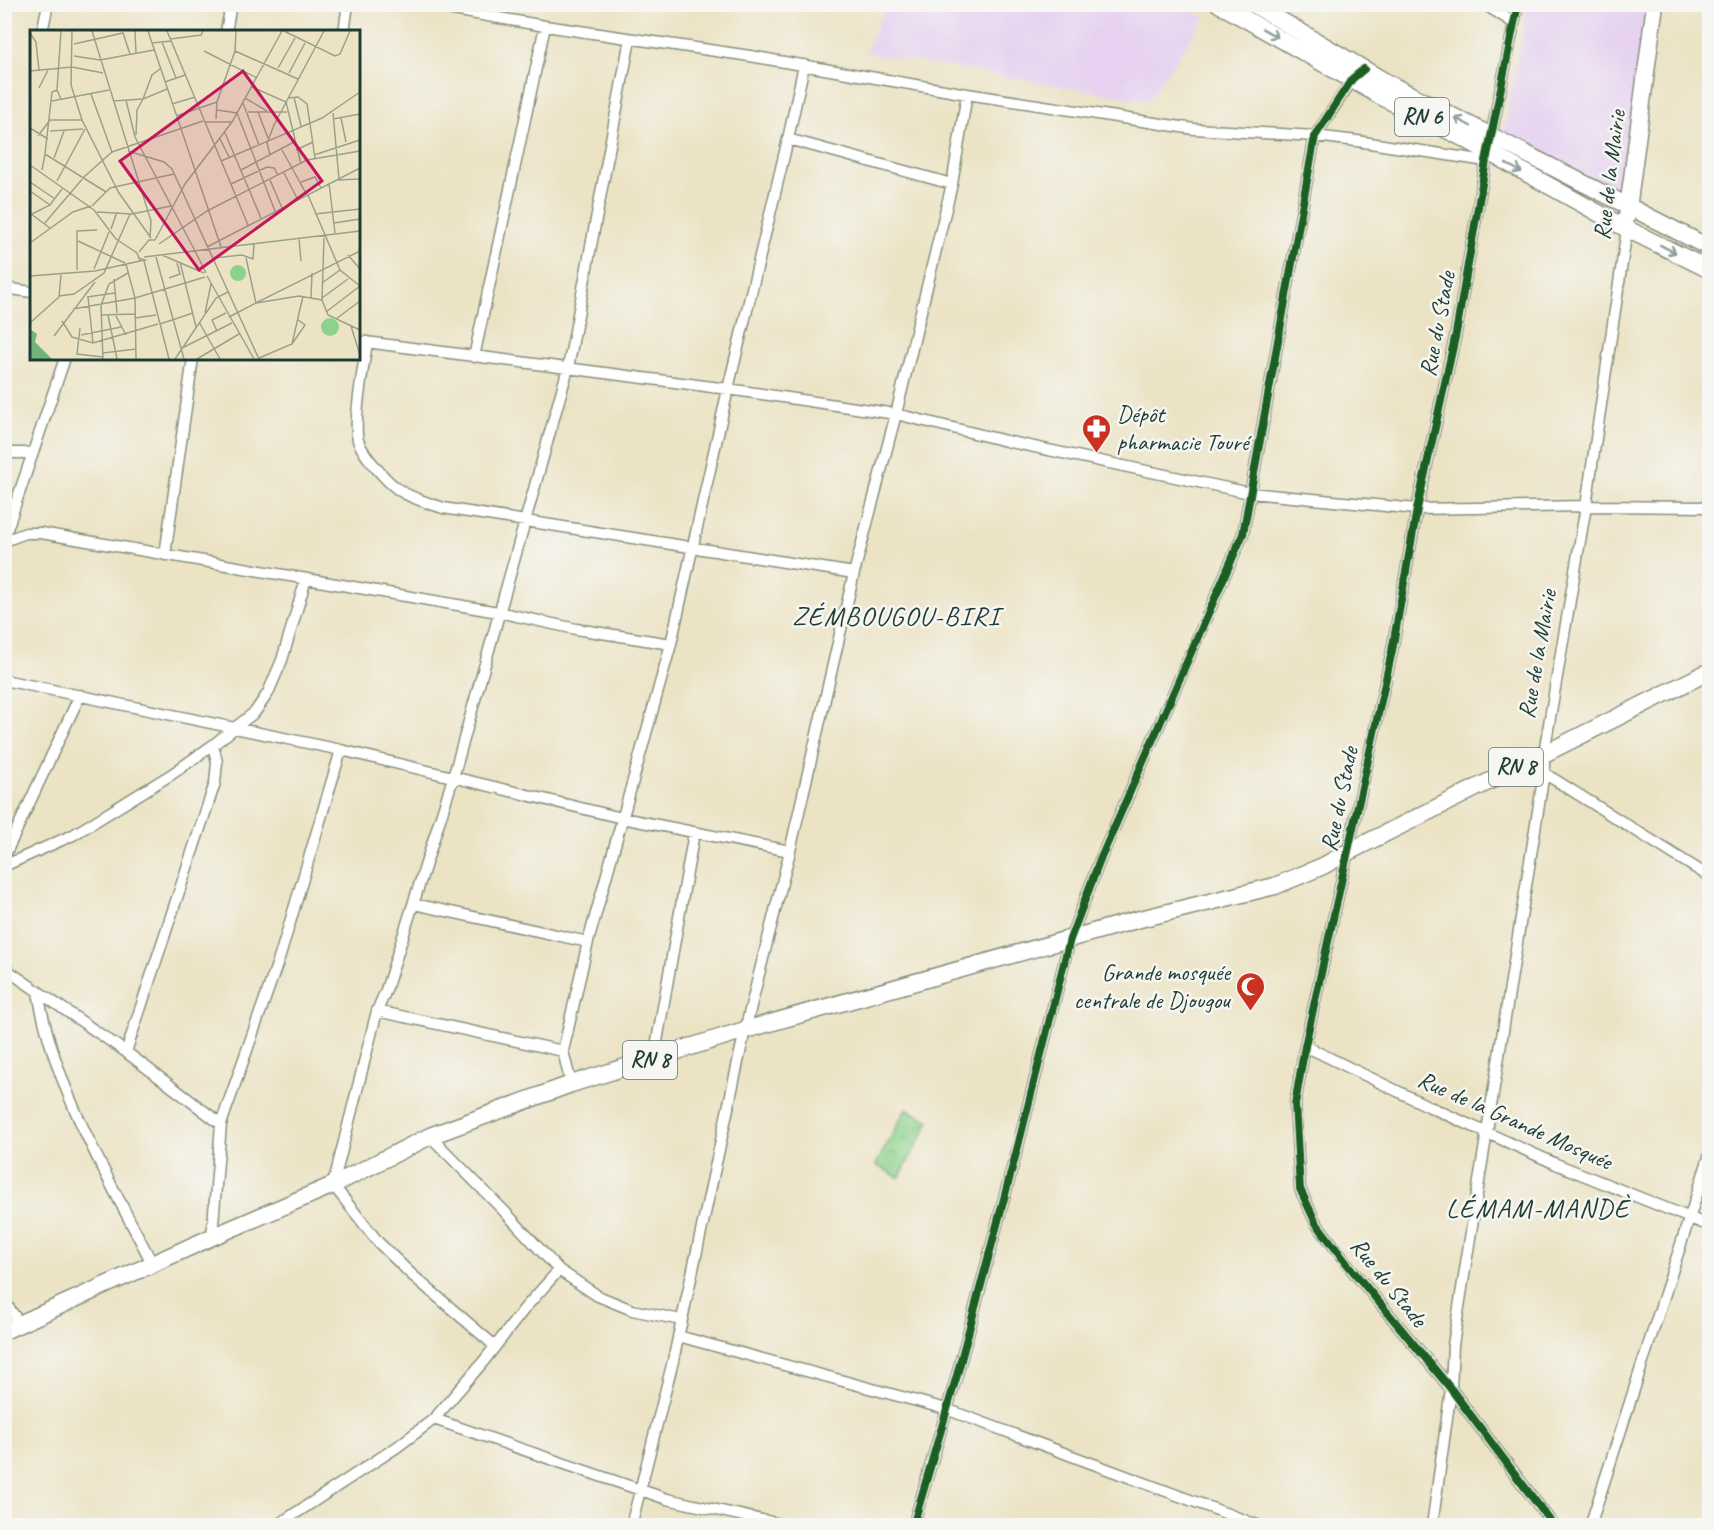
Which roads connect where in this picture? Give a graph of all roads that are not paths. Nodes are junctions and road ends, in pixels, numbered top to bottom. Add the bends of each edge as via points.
1 (48, 4) edge
2 (231, 4) edge
3 (348, 4) edge
4 (419, 4) edge
5 (1219, 4) edge
6 (1253, 4) edge
7 (1484, 4) edge
8 (1518, 4) edge
9 (1655, 4) edge
10 (1514, 22) junction
11 (545, 26) junction
12 (42, 30) edge
13 (226, 30) edge
14 (344, 30) edge
15 (630, 39) junction
16 (804, 65) junction
17 (1358, 74) junction
18 (967, 94) junction
19 (1315, 136) junction
20 (1492, 137) junction
21 (788, 139) junction
22 (1487, 157) junction
23 (952, 184) junction
24 (1627, 207) junction
25 (1627, 229) junction
26 (1710, 248) edge
27 (1710, 270) edge
28 (4, 288) edge
29 (30, 292) edge
30 (363, 341) edge
31 (474, 357) junction
32 (64, 360) edge
33 (193, 360) edge
34 (567, 369) junction
35 (728, 389) junction
36 (896, 414) junction
37 (4, 453) edge
38 (33, 453) junction
39 (1250, 493) junction
40 (1586, 506) junction
41 (1710, 507) edge
42 (1417, 509) junction
43 (524, 521) junction
44 (4, 539) edge
45 (694, 549) junction
46 (165, 555) junction
47 (855, 573) junction
48 (306, 579) junction
49 (498, 612) junction
50 (671, 644) junction
51 (1710, 671) edge
52 (4, 680) edge
53 (80, 695) junction
54 (236, 727) junction
55 (213, 745) junction
56 (341, 750) junction
57 (1544, 753) junction
58 (1544, 773) junction
59 (453, 778) junction
60 (622, 818) junction
61 (694, 832) junction
62 (790, 851) junction
63 (1348, 852) junction
64 (4, 857) edge
65 (4, 866) edge
66 (1710, 877) edge
67 (414, 903) junction
68 (1070, 939) junction
69 (588, 942) junction
70 (4, 968) edge
71 (38, 992) junction
72 (377, 1011) junction
73 (745, 1030) junction
74 (1305, 1046) junction
75 (563, 1051) junction
76 (126, 1052) junction
77 (654, 1058) junction
78 (571, 1084) junction
79 (221, 1124) junction
80 (1486, 1131) junction
81 (430, 1136) junction
82 (1710, 1154) edge
83 (333, 1185) junction
84 (1690, 1217) junction
85 (1710, 1226) edge
86 (212, 1237) junction
87 (153, 1265) junction
88 (559, 1270) junction
89 (4, 1301) edge
90 (681, 1320) junction
91 (12, 1328) edge
92 (678, 1336) junction
93 (495, 1346) junction
94 (1451, 1389) junction
95 (946, 1409) junction
96 (434, 1419) junction
97 (640, 1489) junction
98 (276, 1526) edge
99 (631, 1526) edge
100 (789, 1526) edge
101 (913, 1526) edge
102 (1260, 1526) edge
103 (1432, 1526) edge
104 (1554, 1526) edge
105 (1590, 1526) edge

1 - 12 street
2 - 13 street
3 - 14 street
4 - 11 street
5 -> 17 main road, RN 6
6 - 17 main road, RN 6
7 - 10 street
8 - 10 street, Rue du Stade
9 - 24 main road, Rue de la Mairie
10 - 20 street, Rue du Stade
11 - 15 street
11 - 31 street
15 - 16 street
15 - 34 street
16 - 18 street
16 - 21 street
17 - 19 street
20 -> 17 main road, RN 6
17 - 22 main road, RN 6
18 - 19 street via 1194,129
18 - 23 street
19 - 22 street
19 - 39 street
20 - 22 street, Rue du Stade
20 - 24 main road, RN 6
21 - 23 street
21 - 35 street
22 -> 25 main road, RN 6
22 - 42 street, Rue du Stade via 1456,333
23 - 36 street
24 - 25 main road, Rue de la Mairie
24 - 26 main road, RN 6
25 -> 27 main road, RN 6
25 - 40 street, Rue de la Mairie
28 - 29 street
30 - 31 street
30 - 43 street via 358,441 383,475 399,490 443,508
31 - 34 street
32 - 38 street
33 - 46 street
34 - 35 street
34 - 43 street
35 - 36 street
35 - 45 street
36 - 39 street
36 - 47 street
37 - 38 street
38 - 44 street
39 - 42 street
39 - 68 street via 1243,534 1100,860
40 - 41 street
40 - 42 street
40 - 57 street, Rue de la Mairie
42 - 63 street, Rue du Stade via 1392,651
43 - 45 street
43 - 49 street
44 - 46 street via 41,533
45 - 47 street
45 - 50 street
46 - 48 street
47 - 62 street
48 - 49 street
48 - 54 street via 268,693 255,712
49 - 50 street
49 - 59 street
50 - 60 street
51 - 57 main road, RN 8
52 - 53 street
53 - 54 street
53 - 64 street
54 - 55 street
54 - 56 street
55 - 65 street via 73,835
55 - 76 street via 217,762 215,783
56 - 59 street
56 - 79 street via 280,956
57 - 58 street, Rue de la Mairie
57 - 63 main road, RN 8
58 - 66 street
58 - 80 street, Rue de la Mairie
59 - 60 street
59 - 67 street
60 - 61 street
60 - 69 street
61 - 62 street
61 - 77 street
62 - 73 street
63 - 68 main road, RN 8 via 1275,886
63 - 74 street, Rue du Stade
67 - 69 street
67 - 72 street
68 - 73 main road, RN 8
68 - 95 street
69 - 75 street
70 - 71 street
71 - 76 street
71 - 87 street via 50,1046 76,1110
72 - 75 street
72 - 83 street
73 - 77 main road, RN 8
73 - 90 street
74 - 80 street, Rue de la Grande Mosquée
74 - 94 street, Rue du Stade via 1295,1104 1300,1189 1316,1222 1348,1265
75 - 78 street
76 - 79 street
77 - 78 main road, RN 8
78 - 81 main road, RN 8
79 - 86 street
80 - 84 street, Rue de la Grande Mosquée via 1556,1164
80 - 94 street, Rue de la Mairie via 1453,1345
81 - 83 main road, RN 8
81 - 88 street
82 - 84 street
83 - 86 main road, RN 8
83 - 93 street via 379,1243
84 - 85 street, Rue de la Grande Mosquée
84 - 105 street
86 - 87 main road, RN 8
87 - 91 main road, RN 8
88 - 90 street via 632,1310
88 - 93 street
89 - 91 street
90 - 92 street
92 - 95 street
92 - 97 street
93 - 96 street
94 - 103 street, Rue de la Mairie
94 - 104 street, Rue du Stade
95 - 101 street
95 - 102 street
96 - 97 street
96 - 98 street
97 - 99 street
97 - 100 street via 667,1499

